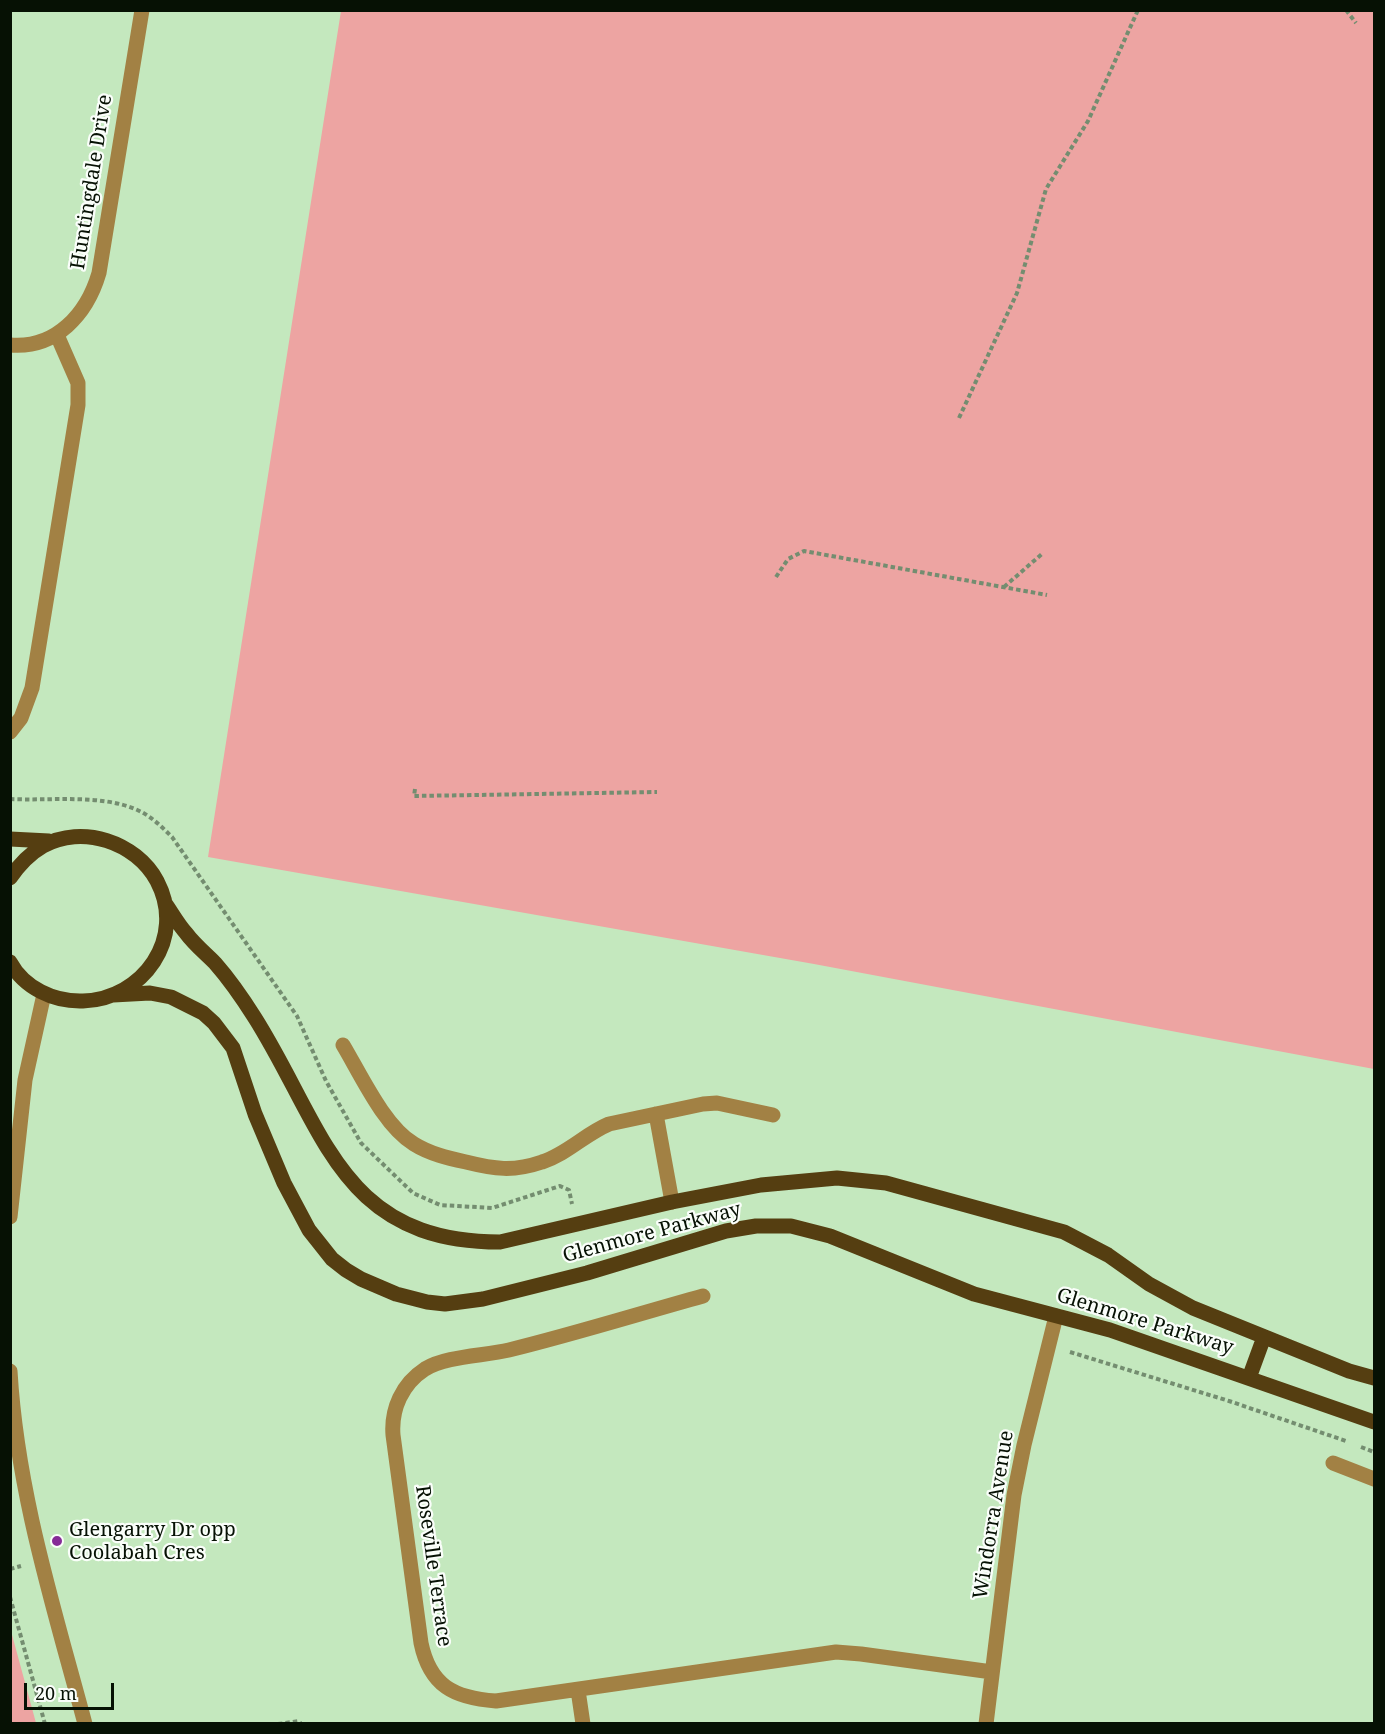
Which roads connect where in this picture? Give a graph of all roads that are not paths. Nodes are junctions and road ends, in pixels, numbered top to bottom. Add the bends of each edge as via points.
1 (141, 10) edge
2 (57, 335) junction
3 (10, 345) edge
4 (10, 732) edge
5 (10, 839) edge
6 (53, 841) junction
7 (10, 878) edge
8 (165, 903) junction
9 (10, 962) edge
10 (44, 994) junction
11 (113, 995) junction
12 (343, 1044) dead end
13 (656, 1114) junction
14 (773, 1115) dead end
15 (672, 1202) junction
16 (10, 1217) edge
17 (702, 1296) dead end
18 (1056, 1316) junction
19 (1264, 1337) junction
20 (10, 1371) edge
21 (1249, 1378) junction
22 (1374, 1378) edge
23 (12, 1410) edge
24 (1374, 1422) edge
25 (1333, 1464) dead end
26 (1374, 1479) edge
27 (992, 1672) junction
28 (578, 1690) junction
29 (85, 1724) edge
30 (583, 1724) edge
31 (986, 1724) edge

1 - 2 street, Huntingdale Drive via 99,273 85,307
2 - 3 street, Huntingdale Drive
2 - 4 street via 78,383 78,405 32,688 21,718
5 - 6 main road
6 - 7 main road via 27,858
6 - 8 main road, Glenmore Parkway via 83,837 105,840 126,849 144,863
8 - 11 main road via 161,949 150,969 137,982
8 - 15 main road, Glenmore Parkway via 244,1002 343,1173 387,1214 431,1234 500,1242
9 - 10 main road
10 - 11 main road via 67,1002
10 - 16 street via 25,1080
11 - 18 main road, Glenmore Parkway via 150,993 171,997 214,1023 233,1048 260,1124 309,1230 346,1270 396,1294 445,1304 483,1299 726,1231 780,1226 830,1236 974,1294
12 - 13 street via 389,1121 406,1138 435,1155 494,1169 542,1162 603,1127
13 - 14 street via 717,1103
13 - 15 street
15 - 19 main road, Glenmore Parkway via 785,1181 837,1178 886,1183 1064,1232 1108,1254 1173,1298
17 - 28 street, Roseville Terrace via 511,1349 432,1365 405,1389 393,1414 424,1658 431,1670 449,1690 476,1700
18 - 21 main road, Glenmore Parkway via 1131,1336
18 - 27 street, Windorra Avenue via 1017,1478
19 - 21 main road
19 - 22 main road, Glenmore Parkway
20 - 23 street
21 - 24 main road, Glenmore Parkway
23 - 29 street via 34,1529
25 - 26 street
27 - 28 street, Roseville Terrace via 836,1652
27 - 31 street, Windorra Avenue
28 - 30 street

